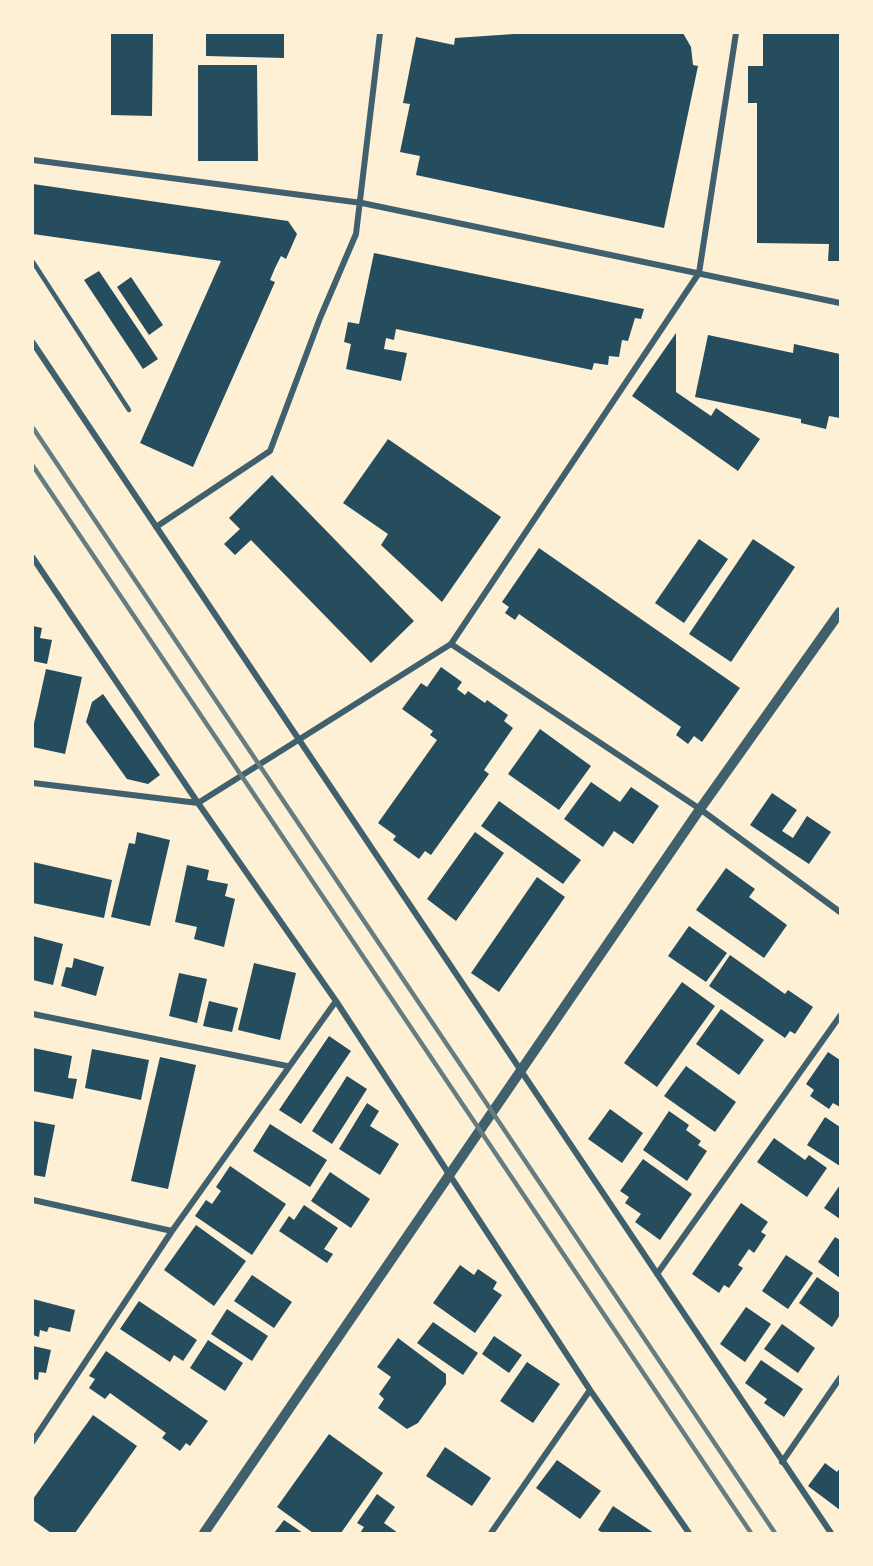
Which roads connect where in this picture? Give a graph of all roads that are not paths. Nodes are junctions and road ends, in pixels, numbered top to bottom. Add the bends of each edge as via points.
1 (380, 33) edge
2 (736, 33) edge
3 (33, 160) edge
4 (362, 203) junction
5 (33, 262) edge
6 (699, 273) junction
7 (840, 303) edge
8 (33, 343) edge
9 (129, 410) dead end
10 (156, 527) junction
11 (33, 558) edge
12 (840, 612) edge
13 (451, 644) junction
14 (298, 740) junction
15 (33, 783) edge
16 (198, 802) junction
17 (700, 809) junction
18 (840, 912) edge
19 (336, 1000) junction
20 (33, 1014) edge
21 (840, 1016) edge
22 (287, 1066) junction
23 (520, 1071) junction
24 (449, 1174) junction
25 (33, 1200) edge
26 (172, 1231) junction
27 (657, 1274) junction
28 (840, 1378) edge
29 (590, 1390) junction
30 (33, 1426) edge
31 (42, 1428) junction
32 (33, 1441) edge
33 (782, 1462) junction
34 (204, 1533) edge
35 (491, 1533) edge
36 (689, 1533) edge
37 (831, 1533) edge

1 - 4 street
2 - 6 street
3 - 4 street
4 - 6 street
4 - 10 street via 356,234 270,451
5 - 9 lane
6 - 7 street
6 - 13 street
8 - 10 street
10 - 14 street
11 - 16 street
12 - 17 street
13 - 14 street
13 - 17 street
14 - 16 street
14 - 23 street
15 - 16 street
16 - 19 street
17 - 18 street
17 - 23 street
19 - 22 street
19 - 24 street
20 - 22 street
21 - 27 street
22 - 26 street
23 - 24 street
23 - 27 street
24 - 29 street
24 - 34 street
25 - 26 street
26 - 31 street
27 - 33 street
28 - 33 street
29 - 35 street
29 - 36 street
30 - 31 street
31 - 32 street
33 - 37 street

